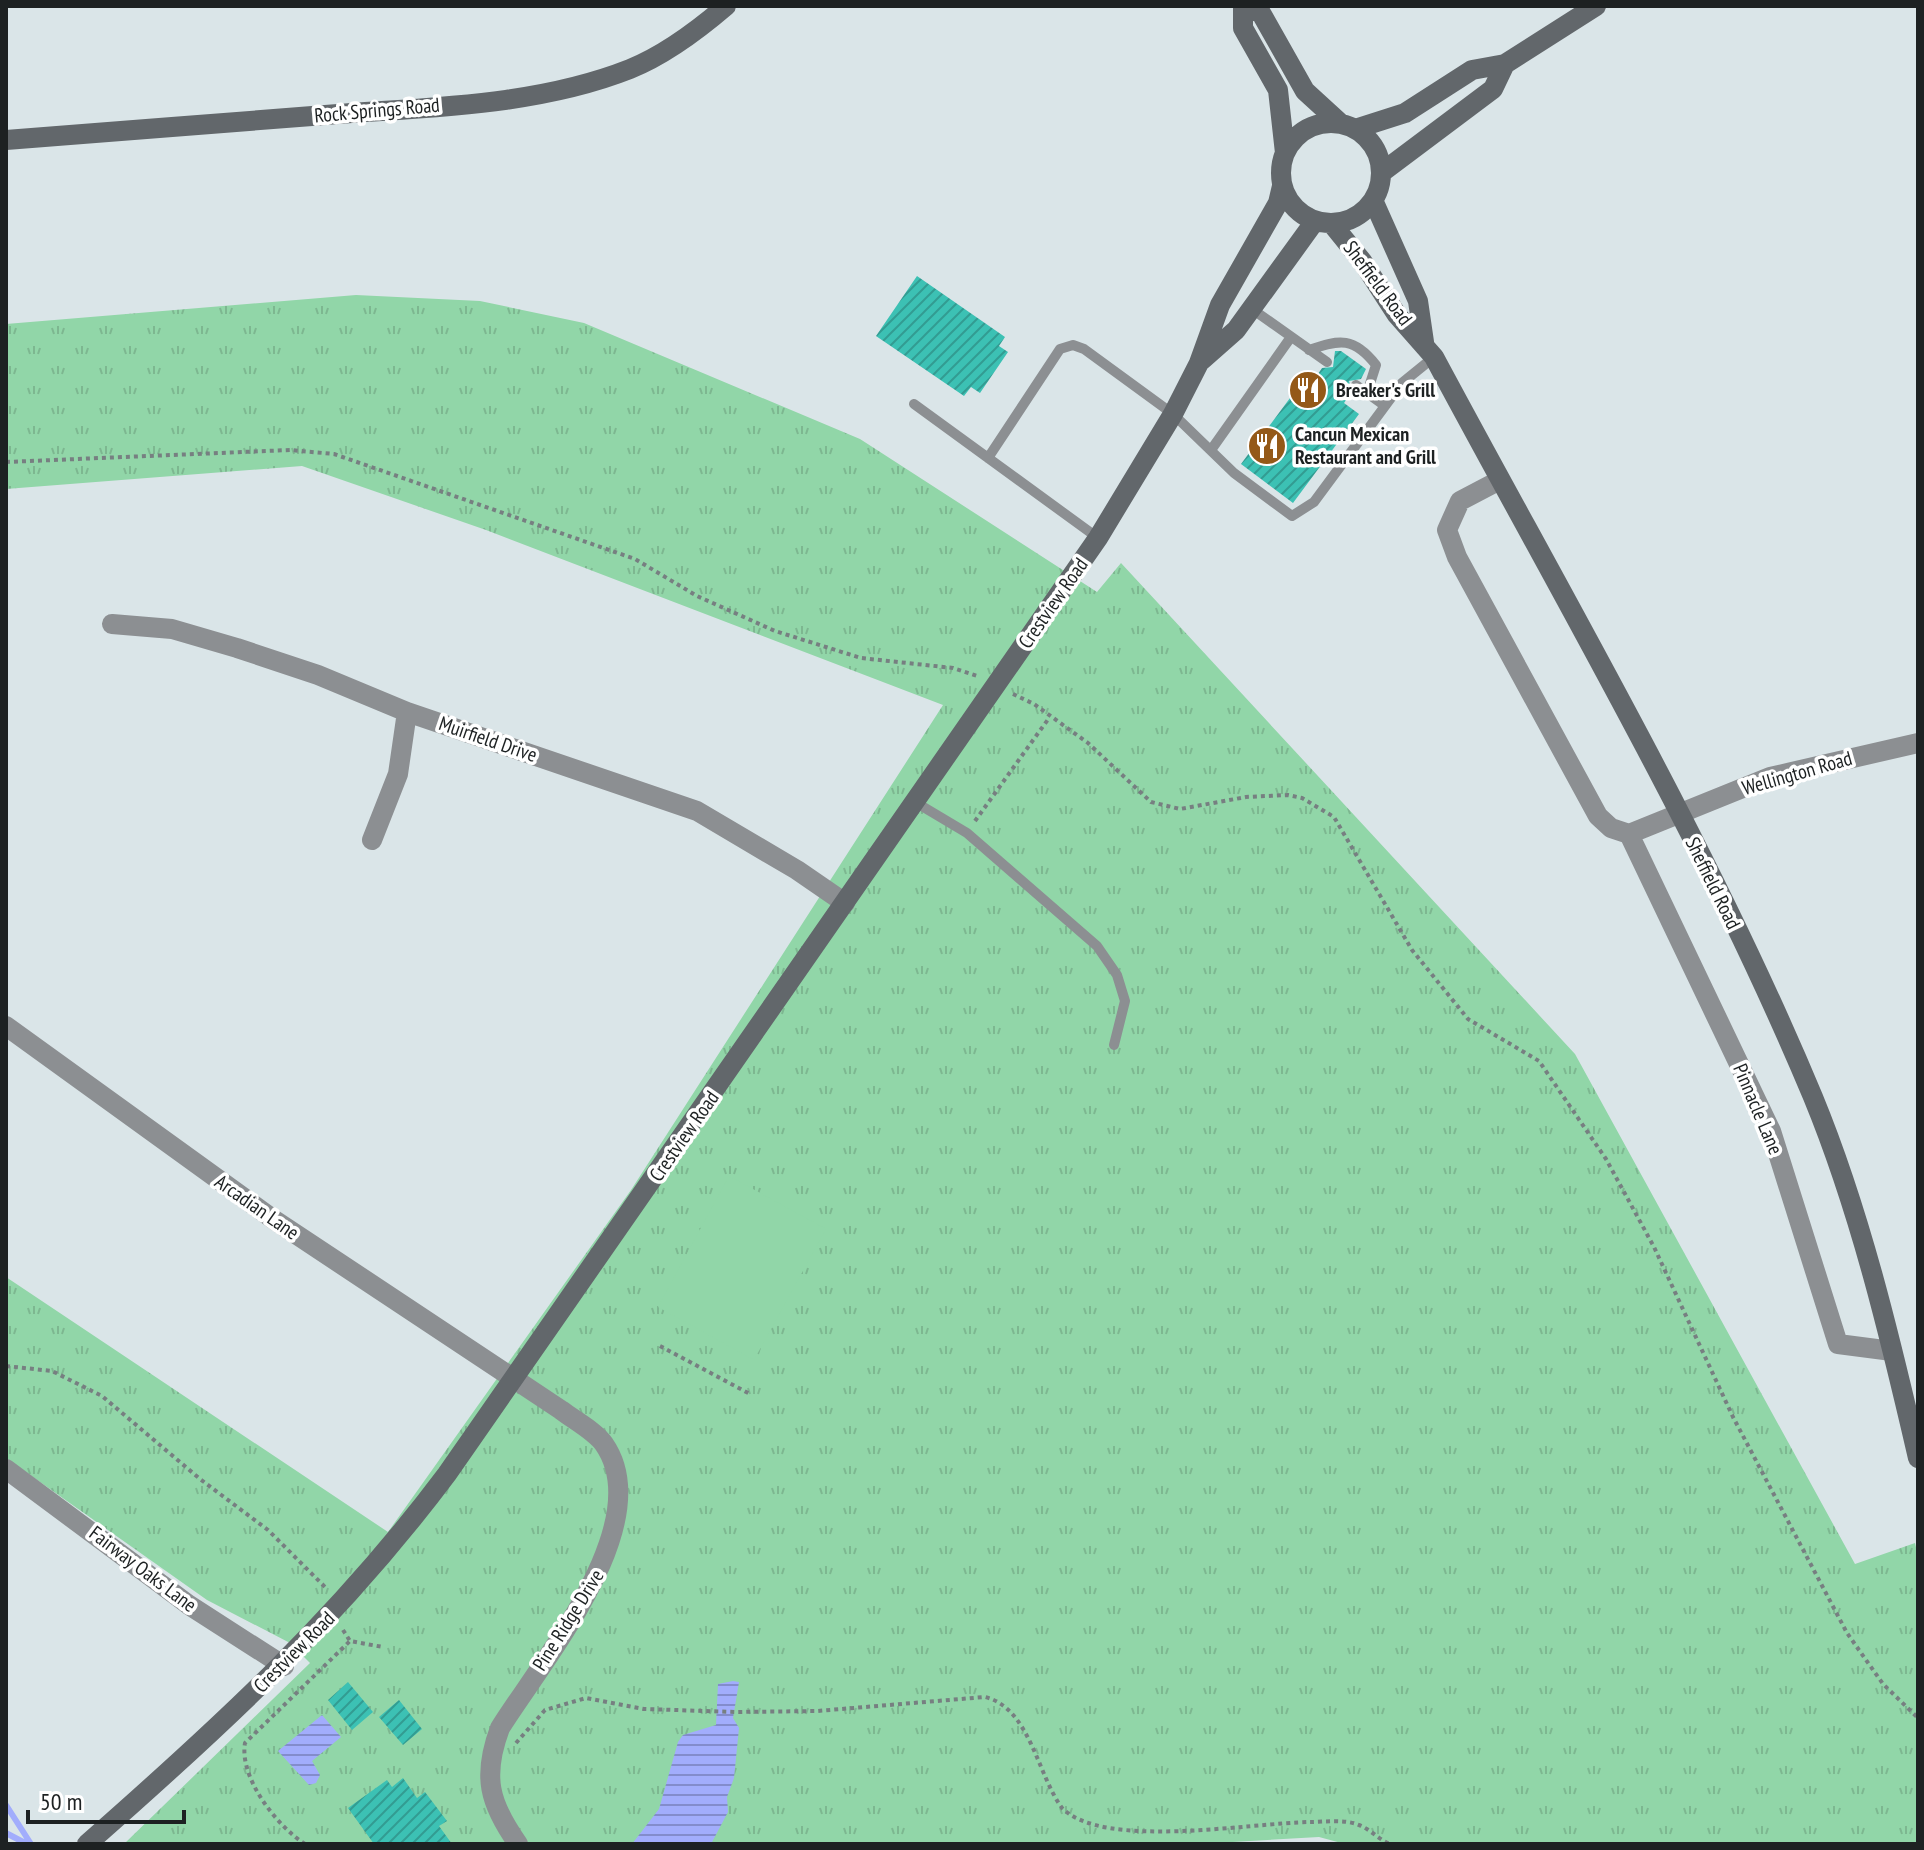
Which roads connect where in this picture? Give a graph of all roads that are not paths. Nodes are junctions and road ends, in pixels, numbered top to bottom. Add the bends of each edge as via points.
1 (726, 6) edge
2 (1596, 6) edge
3 (1244, 7) edge
4 (1505, 64) junction
5 (1348, 126) junction
6 (6, 140) edge
7 (1285, 153) junction
8 (1381, 173) junction
9 (1282, 186) junction
10 (1373, 200) junction
11 (1324, 222) junction
12 (1252, 309) junction
13 (1291, 337) junction
14 (1429, 349) junction
15 (1309, 350) junction
16 (1327, 362) dead end
17 (1199, 363) junction
18 (1356, 385) dead end
19 (1367, 393) junction
20 (914, 404) dead end
21 (1385, 406) junction
22 (1173, 414) junction
23 (1211, 450) junction
24 (988, 458) junction
25 (1500, 480) junction
26 (1098, 538) junction
27 (112, 624) dead end
28 (407, 712) junction
29 (1918, 743) edge
30 (915, 802) junction
31 (1678, 813) junction
32 (1629, 834) junction
33 (372, 840) dead end
34 (845, 903) junction
35 (6, 1026) edge
36 (1114, 1045) dead end
37 (1892, 1351) junction
38 (514, 1380) junction
39 (1918, 1458) edge
40 (6, 1469) edge
41 (284, 1666) junction
42 (87, 1844) edge
43 (518, 1844) edge

1 - 6 street, Rock Springs Road via 699,30 633,68 552,91 413,108
2 - 4 street
3 - 5 street via 1261,13 1305,91
3 - 7 street via 1243,28 1278,90
4 - 5 street via 1472,70 1405,113
4 - 8 street via 1493,89
5 - 7 street via 1323,123 1307,128
5 - 8 street via 1377,153
7 - 9 street
8 - 10 street
9 - 11 street via 1289,201
9 - 17 street, Crestview Road via 1278,203 1220,305
10 - 11 street via 1362,213
10 - 14 street, Sheffield Road via 1418,301
11 - 12 street, Crestview Road
11 - 14 street, Sheffield Road via 1362,261 1397,315
12 - 13 lane
12 - 17 street, Crestview Road
13 - 15 lane
13 - 23 lane
14 - 21 lane
14 - 25 street, Sheffield Road
15 - 16 lane
15 - 19 lane via 1336,340 1355,345 1376,365
17 - 22 street, Crestview Road
18 - 19 lane
19 - 21 lane
20 - 24 lane
21 - 23 lane via 1314,502 1292,516
22 - 23 lane
22 - 24 lane via 1073,345 1060,349
22 - 26 street, Crestview Road
24 - 26 lane
25 - 31 street, Sheffield Road
25 - 32 street via 1460,501 1447,530 1598,816
26 - 30 street, Crestview Road
27 - 28 street, Muirfield Drive via 172,629 237,648
28 - 33 street via 398,774
28 - 34 street, Muirfield Drive via 697,811
29 - 31 street, Wellington Road via 1770,777
30 - 34 street, Crestview Road
30 - 36 lane via 967,833 1097,946 1117,975 1125,1001
31 - 32 street
31 - 37 street, Sheffield Road via 1814,1099
32 - 37 street, Pinnacle Lane via 1771,1131 1838,1344
34 - 38 street, Crestview Road
35 - 38 street, Arcadian Lane via 273,1219
37 - 39 street, Sheffield Road
38 - 41 street, Crestview Road via 406,1528
38 - 43 street, Pine Ridge Drive via 604,1443 616,1472 618,1501 605,1561 492,1747 490,1785
40 - 41 street, Fairway Oaks Lane via 189,1605
41 - 42 street, Crestview Road

